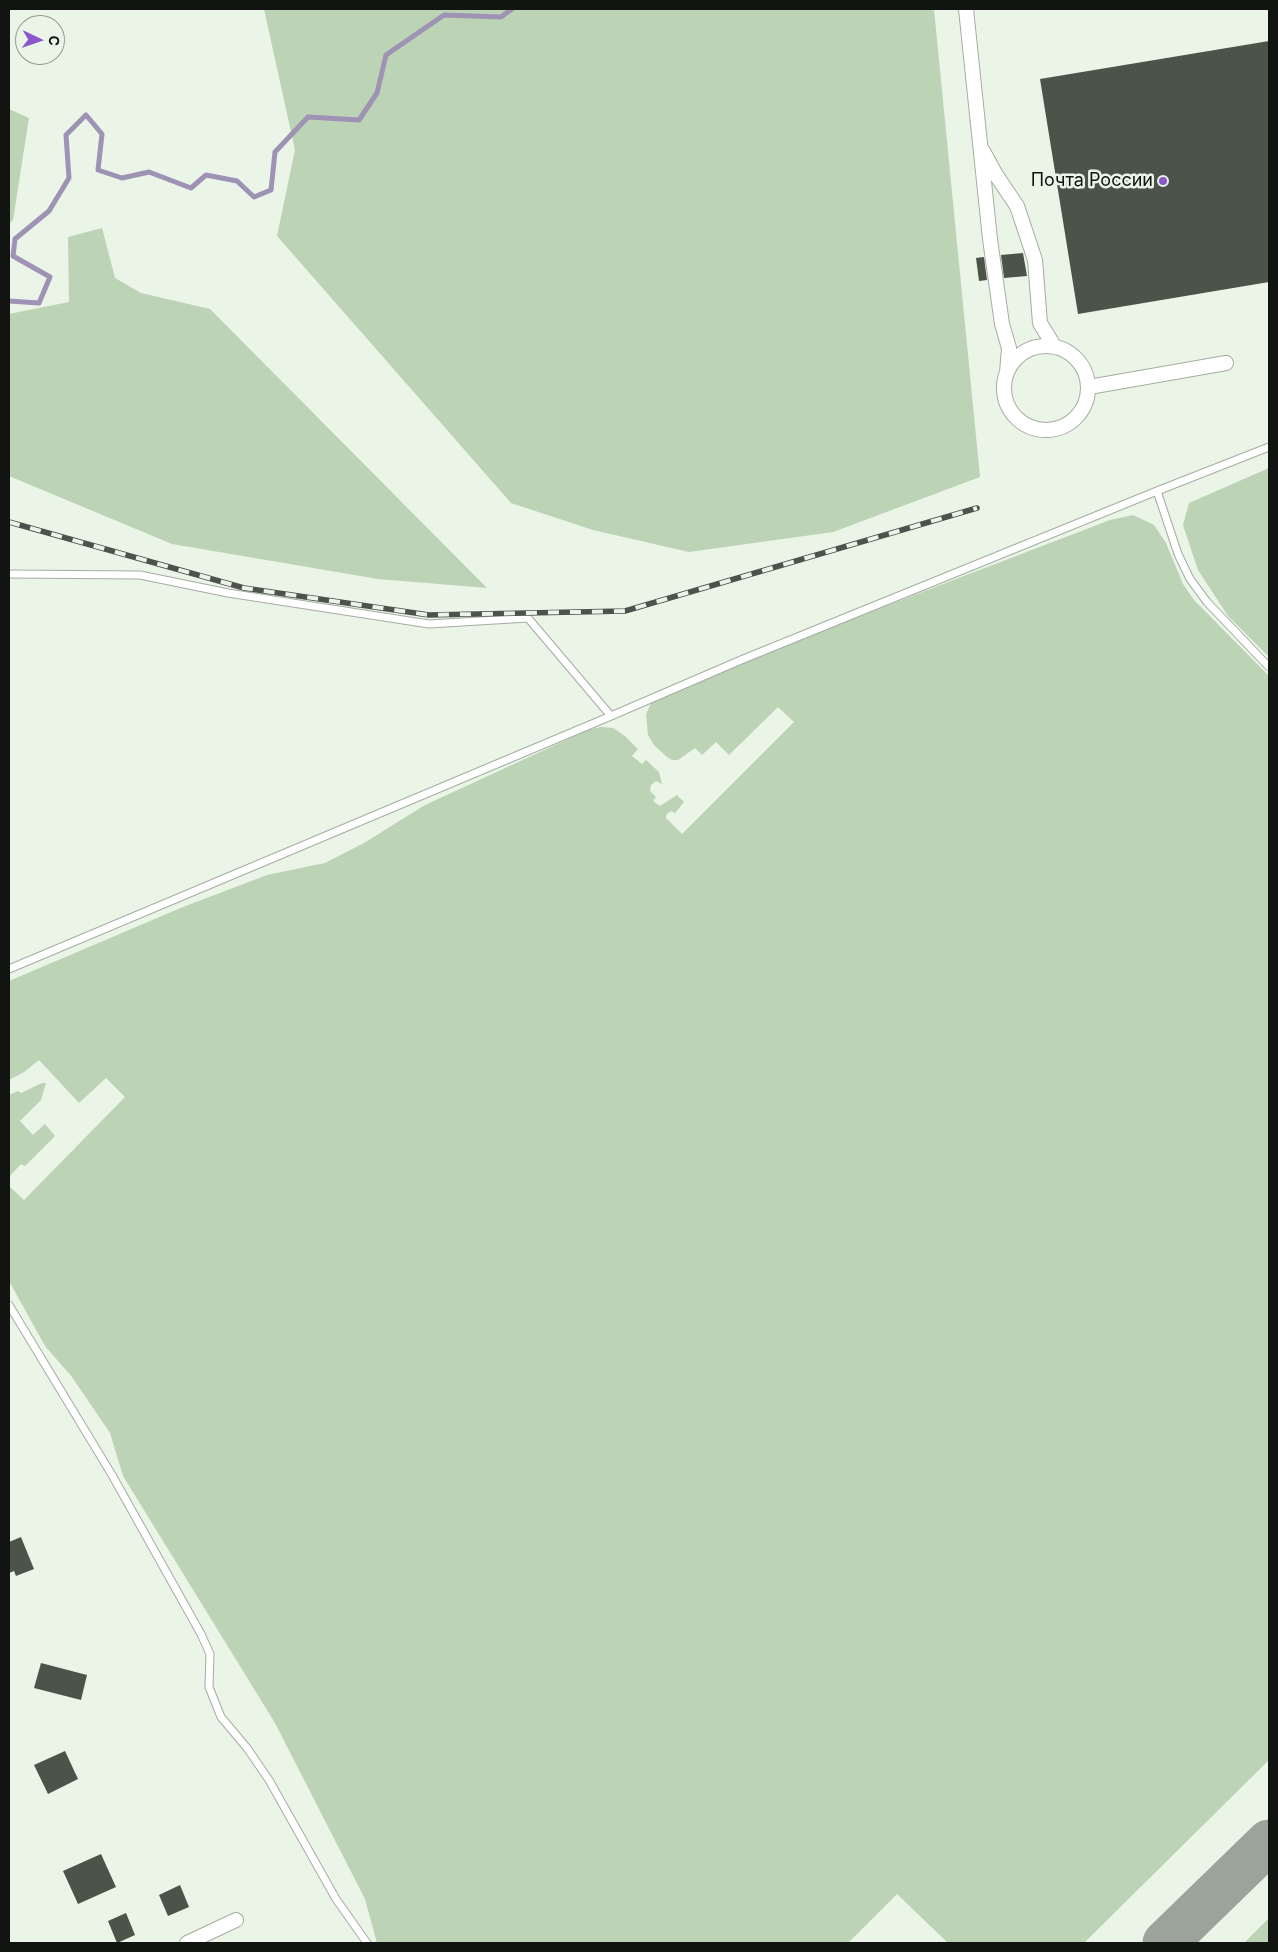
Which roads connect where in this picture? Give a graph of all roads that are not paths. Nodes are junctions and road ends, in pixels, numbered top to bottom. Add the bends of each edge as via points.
1 (966, 9) edge
2 (979, 143) junction
3 (1054, 346) junction
4 (1226, 363) dead end
5 (1007, 372) junction
6 (1089, 387) junction
7 (1269, 447) edge
8 (1157, 490) junction
9 (9, 574) edge
10 (1269, 667) edge
11 (611, 716) junction
12 (9, 969) edge
13 (9, 1305) edge
14 (236, 1920) dead end
15 (187, 1943) edge
16 (367, 1943) edge

1 - 2 street
2 - 3 street via 1017,206 1035,260 1040,323
2 - 5 street via 999,305 1009,348
3 - 5 street via 1039,346 1026,351 1014,360
3 - 6 street via 1078,360 1086,373
4 - 6 street
5 - 6 street via 1006,401 1017,418 1033,428 1060,428 1071,422 1081,412
7 - 8 lane
8 - 10 lane via 1178,554 1190,579 1207,602
8 - 11 lane
9 - 11 lane via 140,576 429,624 528,618
11 - 12 lane
13 - 16 lane via 112,1474 201,1634 210,1654 209,1687 221,1717 269,1780 336,1899
14 - 15 street

